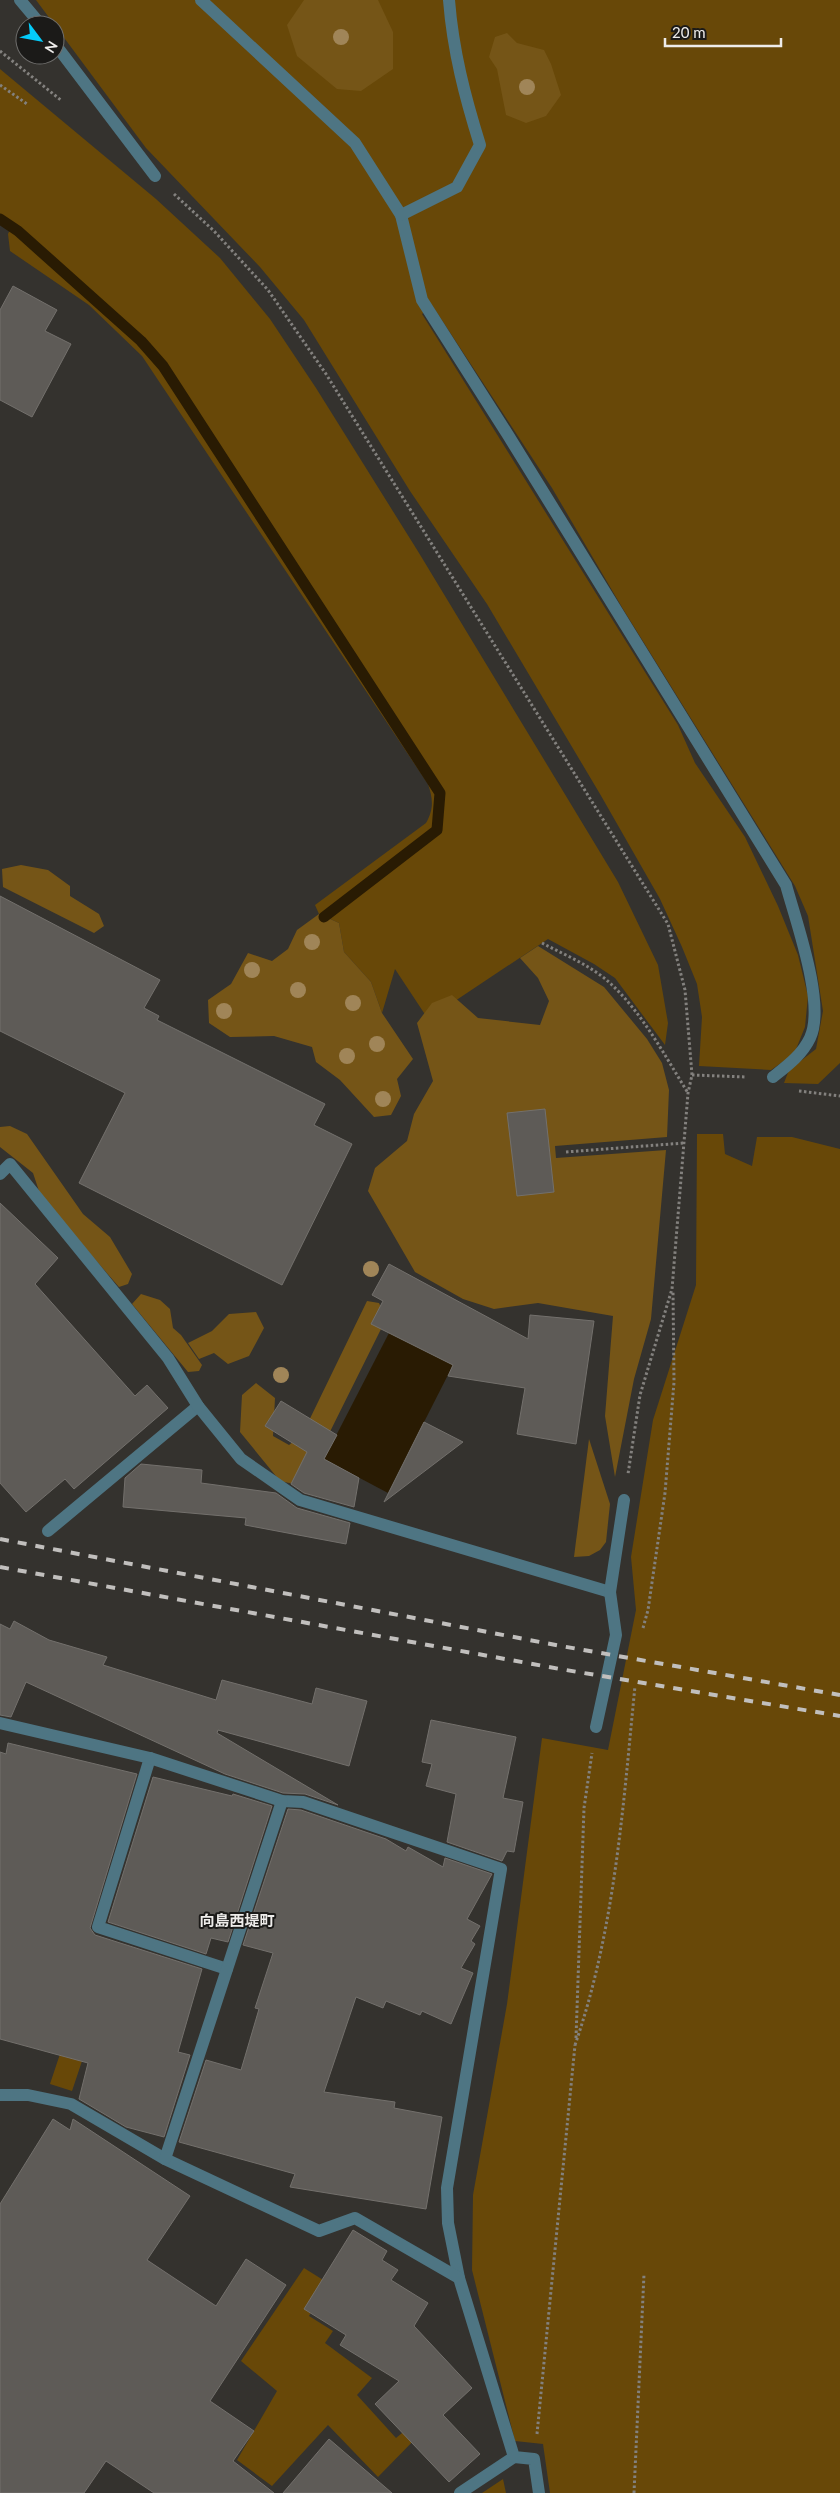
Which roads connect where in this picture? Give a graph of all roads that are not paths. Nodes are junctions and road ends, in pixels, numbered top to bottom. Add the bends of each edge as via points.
1 (20, 0) edge
2 (201, 0) edge
3 (449, 0) edge
4 (33, 15) edge
5 (65, 57) edge
6 (155, 176) road end
7 (402, 215) junction
8 (773, 1077) road end
9 (0, 1174) edge
10 (198, 1406) junction
11 (624, 1500) road end
12 (48, 1531) dead end
13 (610, 1592) junction
14 (0, 1723) edge
15 (596, 1727) road end
16 (150, 1758) junction
17 (282, 1801) junction
18 (227, 1970) junction
19 (0, 2095) edge
20 (165, 2159) junction
21 (459, 2278) junction
22 (514, 2457) junction
23 (460, 2493) edge
24 (539, 2493) edge

1 - 4 street
2 - 7 street via 355,143
3 - 7 street via 451,36 480,145 456,188
5 - 6 street
7 - 8 street via 422,300 786,885 815,1005 810,1037 798,1056
9 - 10 street via 10,1164 168,1358
10 - 12 street
10 - 13 street via 241,1459 300,1500
11 - 13 street
13 - 15 street via 616,1635
14 - 16 street
16 - 17 street
16 - 18 street via 98,1927
17 - 18 street
17 - 21 street via 303,1802 500,1869 447,2188 448,2223
18 - 20 street
19 - 20 street via 28,2095 71,2104
20 - 21 street via 319,2231 355,2218
21 - 22 street
22 - 23 street
22 - 24 street via 534,2459

